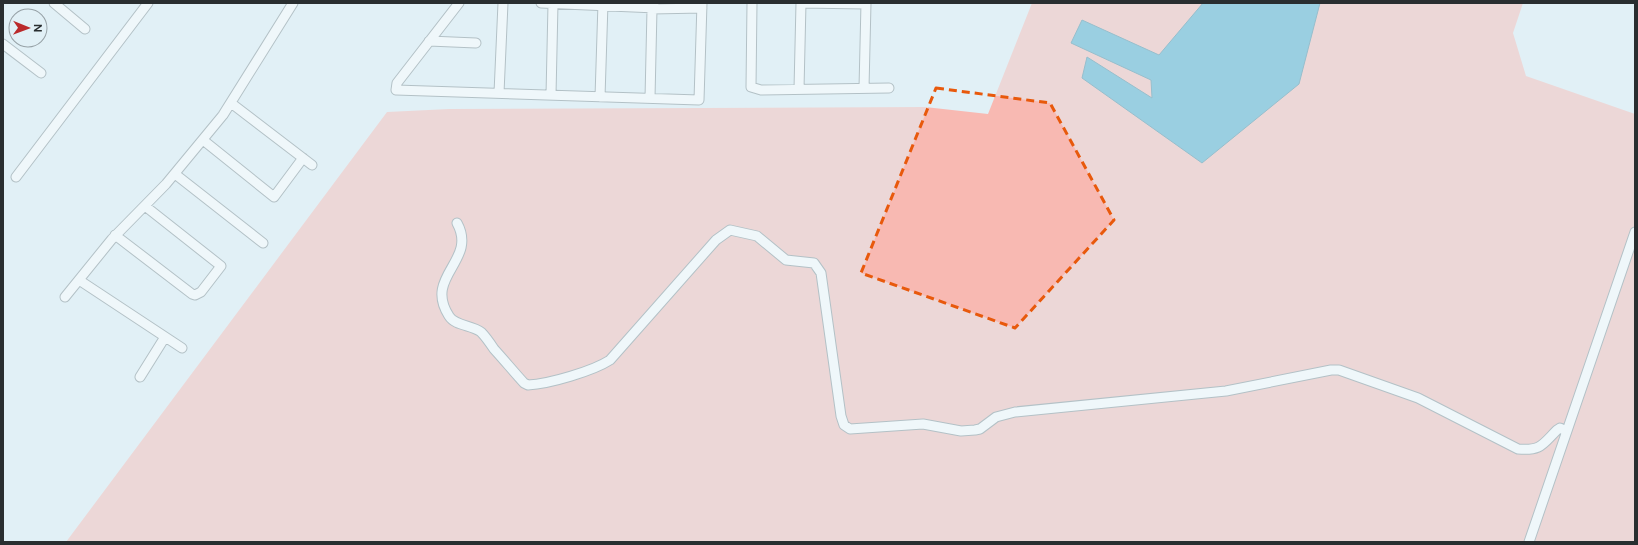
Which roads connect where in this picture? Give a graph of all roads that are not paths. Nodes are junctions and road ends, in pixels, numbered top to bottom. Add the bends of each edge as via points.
1 (54, 3) edge
2 (148, 3) edge
3 (293, 3) edge
4 (459, 3) edge
5 (503, 3) edge
6 (541, 3) edge
7 (752, 3) edge
8 (801, 3) edge
9 (553, 4) edge
10 (603, 4) edge
11 (866, 4) edge
12 (702, 5) edge
13 (656, 8) junction
14 (85, 29) dead end
15 (429, 42) junction
16 (476, 43) dead end
17 (3, 44) edge
18 (41, 73) dead end
19 (864, 88) junction
20 (889, 88) dead end
21 (799, 89) junction
22 (499, 93) junction
23 (551, 95) junction
24 (600, 97) junction
25 (650, 98) junction
26 (231, 103) junction
27 (203, 140) junction
28 (303, 158) junction
29 (312, 165) dead end
30 (175, 174) junction
31 (16, 178) dead end
32 (145, 206) junction
33 (457, 222) dead end
34 (1635, 232) edge
35 (115, 235) junction
36 (263, 243) dead end
37 (79, 280) junction
38 (65, 297) dead end
39 (165, 337) junction
40 (182, 348) dead end
41 (140, 377) dead end
42 (1566, 430) junction
43 (1529, 542) edge

1 - 14 street
2 - 31 street
3 - 26 street
4 - 15 street
5 - 22 street
6 - 9 street
7 - 21 street via 751,87 761,90
8 - 11 street
8 - 21 street
9 - 10 street
9 - 23 street
10 - 13 street
10 - 24 street
11 - 19 street
12 - 13 street
12 - 25 street via 699,100
13 - 25 street via 651,12
15 - 16 street
15 - 22 street via 397,83 396,90
17 - 18 street
19 - 20 street
19 - 21 street
22 - 23 street
23 - 24 street
24 - 25 street
26 - 27 street
26 - 28 street
27 - 28 street via 274,197
27 - 30 street
28 - 29 street
30 - 32 street
30 - 36 street
32 - 35 street
32 - 35 street via 221,266 201,292 192,294
33 - 42 street via 462,231 463,246 448,273 442,293 448,315 457,322 481,332 528,386 598,367 610,360 716,240 730,230 757,236 786,260 810,262 818,268 821,273 841,416 844,425 850,429 923,424 961,431 975,430 996,417 1015,412 1226,391 1339,370 1418,398 1518,449 1532,450 1542,446 1560,428
34 - 42 street
35 - 37 street
37 - 38 street
37 - 39 street
39 - 40 street
39 - 41 street
42 - 43 street

